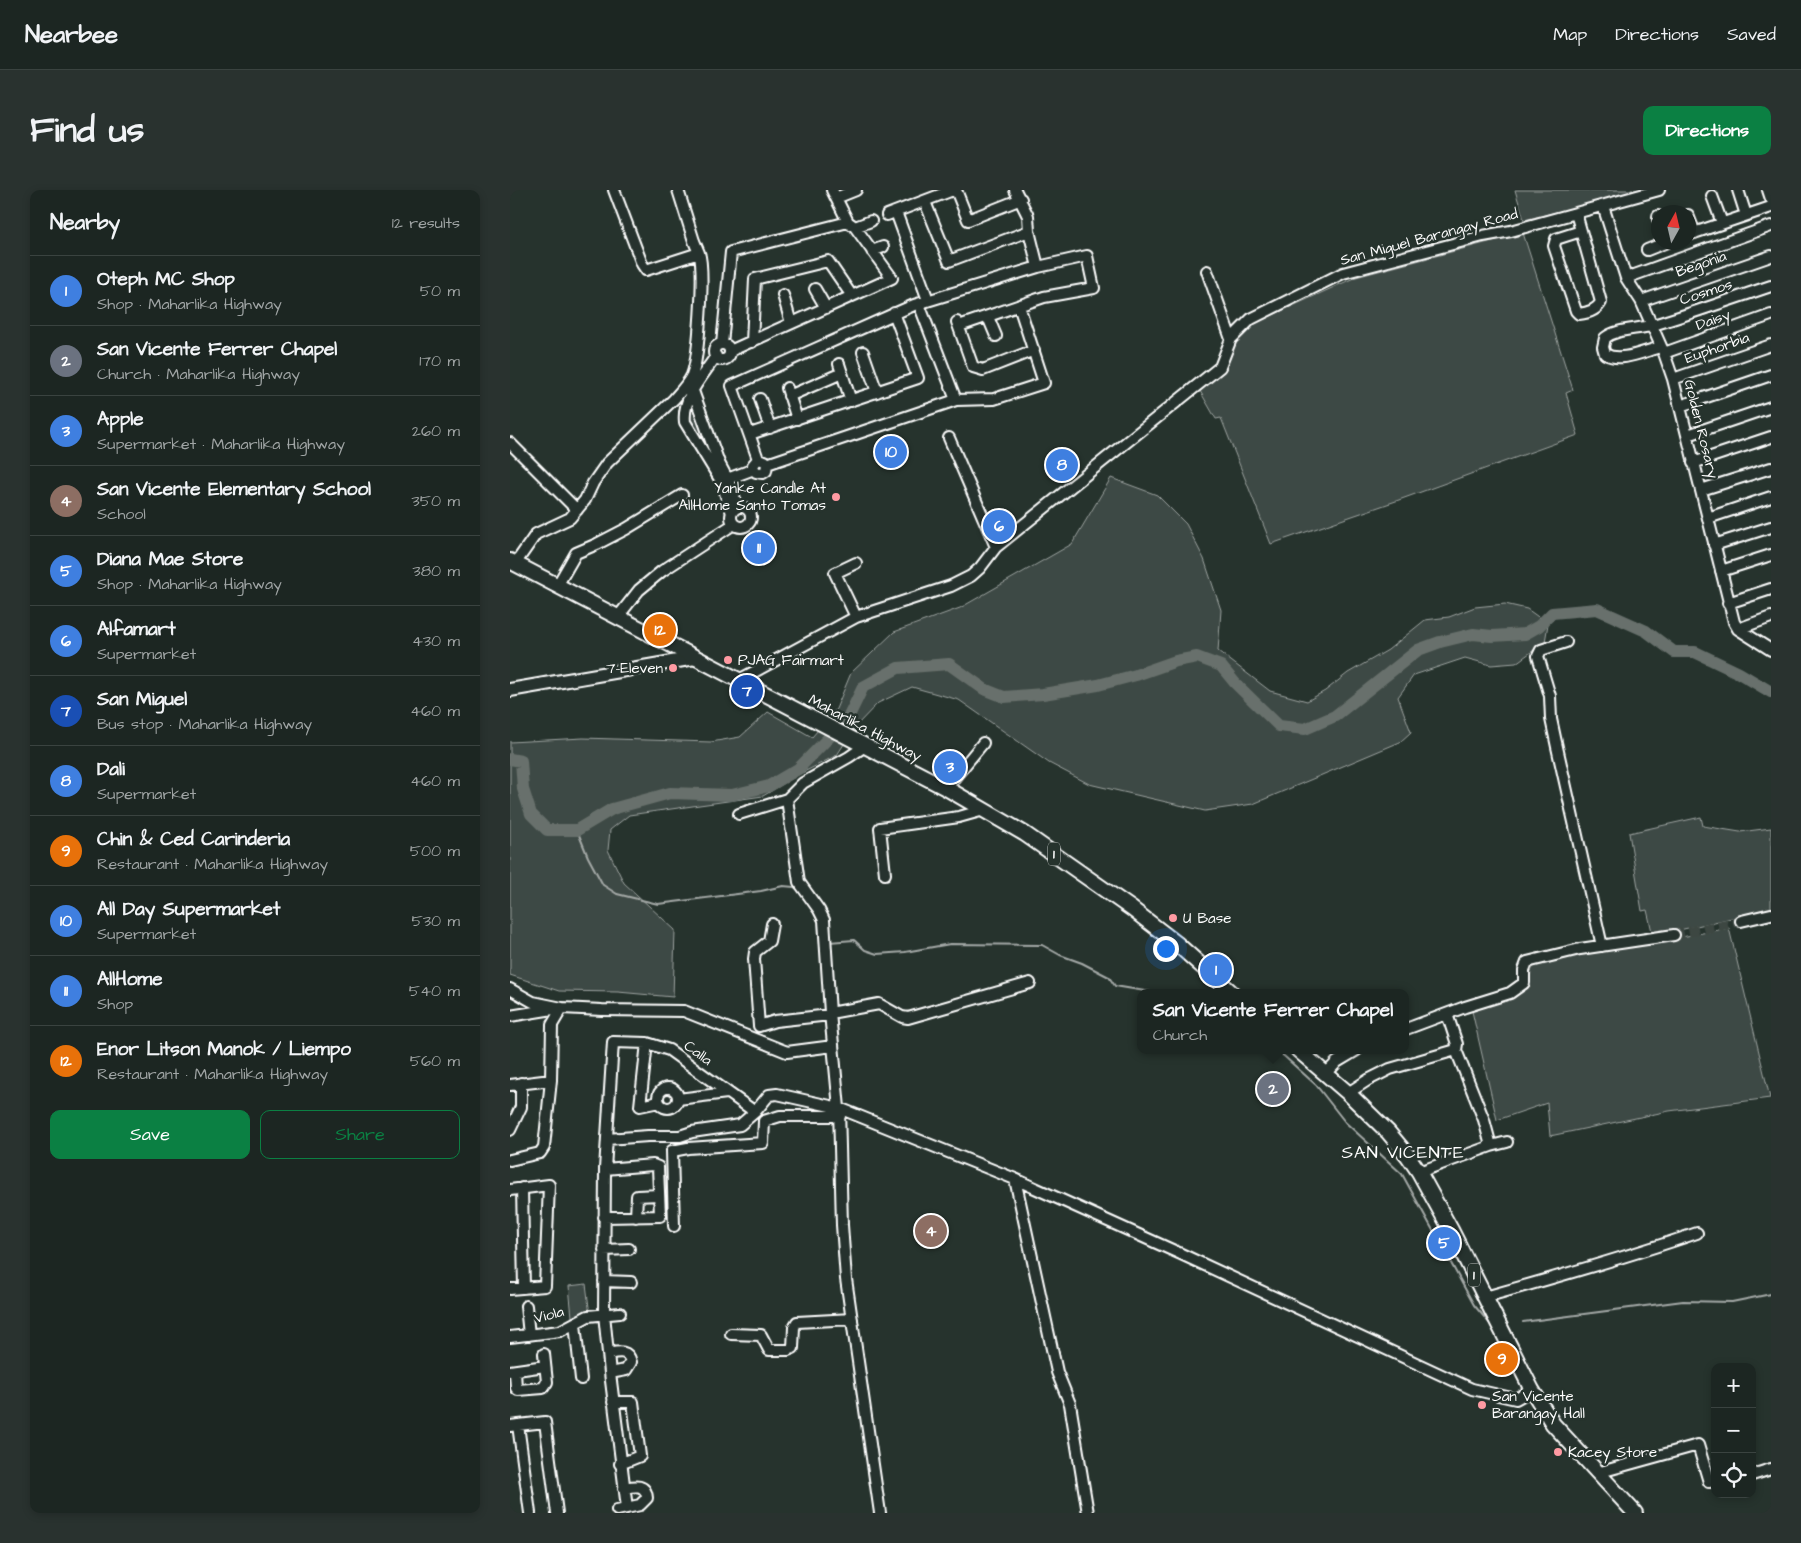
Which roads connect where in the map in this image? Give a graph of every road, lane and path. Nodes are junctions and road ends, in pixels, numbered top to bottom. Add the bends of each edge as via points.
1 (614, 190) edge
2 (678, 190) edge
3 (856, 190) edge
4 (955, 190) edge
5 (1659, 190) edge
6 (1738, 190) edge
7 (1768, 190) edge
8 (834, 194) edge
9 (1018, 195) edge
10 (1712, 196) dead end
11 (1771, 199) edge
12 (924, 202) junction
13 (1603, 206) junction
14 (1771, 207) edge
15 (1576, 213) junction
16 (1746, 215) junction
17 (871, 221) dead end
18 (1722, 223) junction
19 (851, 224) junction
20 (1771, 226) edge
21 (1029, 231) junction
22 (1581, 231) junction
23 (1696, 233) edge
24 (883, 247) dead end
25 (1651, 248) edge
26 (1647, 250) dead end
27 (872, 251) junction
28 (700, 252) junction
29 (1771, 256) edge
30 (1038, 267) junction
31 (1207, 271) dead end
32 (1626, 278) junction
33 (1771, 286) edge
34 (815, 289) dead end
35 (783, 295) dead end
36 (852, 296) junction
37 (1640, 301) junction
38 (923, 302) junction
39 (1019, 306) junction
40 (826, 308) junction
41 (894, 313) junction
42 (1771, 315) edge
43 (988, 317) junction
44 (791, 323) junction
45 (1651, 326) junction
46 (996, 336) dead end
47 (1231, 339) junction
48 (752, 342) junction
49 (1771, 345) edge
50 (726, 347) junction
51 (1034, 350) junction
52 (1662, 350) junction
53 (864, 352) dead end
54 (1771, 375) edge
55 (1673, 379) junction
56 (693, 391) junction
57 (877, 392) junction
58 (760, 399) dead end
59 (956, 400) junction
60 (851, 401) junction
61 (1680, 406) junction
62 (1771, 407) edge
63 (797, 419) junction
64 (770, 428) junction
65 (750, 434) junction
66 (1688, 436) junction
67 (1771, 437) edge
68 (949, 438) dead end
69 (510, 443) edge
70 (758, 459) junction
71 (1693, 463) junction
72 (767, 464) junction
73 (1771, 468) edge
74 (754, 470) junction
75 (724, 480) junction
76 (1701, 490) junction
77 (682, 494) dead end
78 (1771, 497) edge
79 (576, 510) junction
80 (735, 510) junction
81 (1708, 518) junction
82 (734, 524) junction
83 (1771, 527) edge
84 (1714, 545) junction
85 (996, 547) junction
86 (1771, 555) edge
87 (512, 562) edge
88 (856, 563) dead end
89 (1721, 571) junction
90 (557, 586) junction
91 (1771, 589) edge
92 (1728, 603) junction
93 (856, 617) junction
94 (1771, 617) edge
95 (617, 618) junction
96 (1738, 628) junction
97 (1566, 642) dead end
98 (1770, 648) edge
99 (695, 658) junction
100 (739, 680) junction
101 (510, 690) edge
102 (983, 743) dead end
103 (861, 744) junction
104 (946, 788) junction
105 (786, 799) junction
106 (984, 810) junction
107 (739, 814) dead end
108 (885, 874) dead end
109 (1771, 914) edge
110 (1741, 921) tunnel mouth
111 (772, 924) dead end
112 (1674, 936) tunnel mouth
113 (1602, 946) junction
114 (1030, 983) dead end
115 (510, 989) edge
116 (1228, 989) edge
117 (562, 1008) junction
118 (830, 1014) junction
119 (1447, 1014) junction
120 (510, 1016) edge
121 (1409, 1028) edge
122 (646, 1043) junction
123 (833, 1046) junction
124 (1456, 1050) junction
125 (1302, 1054) edge
126 (1350, 1054) edge
127 (1325, 1075) junction
128 (551, 1080) junction
129 (521, 1083) junction
130 (510, 1085) edge
131 (727, 1093) junction
132 (1348, 1093) junction
133 (755, 1112) junction
134 (839, 1112) junction
135 (510, 1130) edge
136 (607, 1139) junction
137 (1507, 1142) dead end
138 (1491, 1146) junction
139 (510, 1160) edge
140 (605, 1169) junction
141 (1419, 1172) junction
142 (1015, 1179) junction
143 (522, 1188) junction
144 (510, 1190) edge
145 (659, 1195) junction
146 (604, 1217) junction
147 (636, 1217) junction
148 (674, 1226) dead end
149 (1697, 1233) dead end
150 (629, 1249) dead end
151 (604, 1250) junction
152 (604, 1281) junction
153 (631, 1282) dead end
154 (524, 1288) junction
155 (510, 1289) edge
156 (1485, 1297) junction
157 (526, 1306) dead end
158 (620, 1313) dead end
159 (604, 1314) junction
160 (852, 1319) junction
161 (575, 1324) junction
162 (731, 1334) dead end
163 (529, 1335) junction
164 (510, 1337) edge
165 (544, 1354) dead end
166 (608, 1354) junction
167 (546, 1366) junction
168 (512, 1371) edge
169 (610, 1373) junction
170 (581, 1378) dead end
171 (1532, 1390) junction
172 (613, 1402) junction
173 (514, 1425) edge
174 (620, 1464) junction
175 (1771, 1469) edge
176 (1597, 1473) junction
177 (1756, 1474) edge
178 (1711, 1482) edge
179 (624, 1488) junction
180 (530, 1513) edge
181 (557, 1513) edge
182 (880, 1513) edge
183 (1088, 1513) edge
184 (1635, 1513) edge

1 - 28 street via 646,270
2 - 28 street
3 - 8 street
4 - 9 street via 968,220
4 - 12 street
5 - 13 street, San Miguel Barangay Road
6 - 16 street
7 - 11 street
8 - 19 street
9 - 21 street via 1028,216
10 - 18 street
12 - 21 street via 949,261
12 - 38 street via 892,214
13 - 15 street, San Miguel Barangay Road
13 - 32 street, Golden Rosary
14 - 16 street
15 - 22 street
15 - 47 street, San Miguel Barangay Road via 1354,269 1251,319
16 - 18 street
17 - 19 street
18 - 23 street
19 - 27 street
19 - 50 street via 732,252
20 - 32 street
21 - 30 street
22 - 22 street via 1601,302 1594,310 1579,314 1554,246 1556,239
24 - 27 street
25 - 26 street
27 - 36 street via 892,278
28 - 79 street via 702,292 692,373 674,399 608,463
29 - 37 street, Begonia
30 - 38 street
30 - 39 street via 1087,256 1094,288 1044,297
31 - 47 street
32 - 37 street, Golden Rosary
33 - 45 street, Cosmos
34 - 40 street
35 - 44 street
36 - 40 street
36 - 48 street via 828,261 755,279
37 - 45 street, Golden Rosary
38 - 41 street
38 - 59 street
39 - 43 street
39 - 51 street
40 - 44 street
41 - 57 street via 918,378
41 - 65 street via 732,386
42 - 52 street, Daisy
43 - 46 street
43 - 51 street via 958,324 973,366 983,370
44 - 48 street
45 - 52 street, Golden Rosary
45 - 52 street, Cosmos via 1608,336 1603,352 1607,356 1628,356
47 - 85 street, San Miguel Barangay Road via 1220,367
48 - 50 street
49 - 55 street, Euphorbia
50 - 56 street via 729,355 723,359 716,356
51 - 59 street via 1044,383 994,399
52 - 55 street, Golden Rosary
53 - 57 street
54 - 61 street
55 - 61 street, Golden Rosary
56 - 75 street
56 - 75 street via 686,404 685,422
57 - 60 street
58 - 64 street
59 - 72 street
60 - 63 street
60 - 63 street via 841,368 788,392
61 - 66 street, Golden Rosary
62 - 66 street
63 - 64 street
64 - 65 street
65 - 70 street
66 - 71 street, Golden Rosary
67 - 71 street
68 - 85 street
69 - 79 street
70 - 72 street
70 - 74 street via 753,465
71 - 76 street, Golden Rosary
72 - 74 street via 763,473
73 - 76 street
74 - 75 street
75 - 80 street
76 - 81 street, Golden Rosary
77 - 90 street via 626,529 576,553
78 - 81 street
79 - 87 street via 570,518 536,534
80 - 82 street via 731,519
80 - 82 street via 744,507 751,514 751,520 744,527
81 - 84 street, Golden Rosary
82 - 95 street via 662,571 639,590
83 - 84 street
84 - 89 street, Golden Rosary
85 - 93 street, San Miguel Barangay Road via 971,576 951,586
86 - 89 street
87 - 90 highway, Maharlika Highway / 1
88 - 93 street via 835,573
89 - 92 street, Golden Rosary
90 - 95 highway, Maharlika Highway / 1
91 - 92 street
92 - 96 street, Golden Rosary
93 - 100 street, San Miguel Barangay Road
94 - 96 street
95 - 99 highway, Maharlika Highway / 1
96 - 98 street
97 - 113 street via 1542,650 1538,656 1550,696 1551,719
99 - 100 highway, Maharlika Highway / 1
99 - 101 main road
100 - 103 highway, Maharlika Highway / 1
102 - 104 street
103 - 104 highway, Maharlika Highway / 1
103 - 105 street via 841,762 803,783
104 - 106 highway, Maharlika Highway / 1
105 - 107 street
105 - 118 street via 799,882 824,920
106 - 108 street via 959,817 880,828
106 - 116 highway, Maharlika Highway / 1 via 1025,834 1132,909
109 - 110 street
111 - 118 street via 770,941 755,952 754,959 759,1026
112 - 113 street
113 - 119 street via 1527,962 1524,983 1510,993
114 - 118 street via 908,1018 879,1004
115 - 117 street via 533,1002
117 - 120 street
117 - 123 street via 684,1011 787,1052
117 - 128 street via 552,1025
118 - 123 street
119 - 121 street
119 - 124 street
122 - 131 street, Calla via 669,1050
122 - 131 street via 640,1106 659,1102 660,1092 666,1089 675,1092 678,1100
122 - 136 street, Calla via 613,1042
123 - 134 street
124 - 132 street via 1390,1069
124 - 138 street
125 - 127 highway, 1
126 - 127 street
127 - 132 highway, 1
128 - 129 street
128 - 139 street via 544,1148 540,1153
129 - 130 street
129 - 135 street via 521,1107
131 - 133 street, Calla
132 - 141 highway, 1 via 1388,1132
133 - 134 street via 769,1095 777,1094
133 - 136 street via 740,1125 680,1136
134 - 142 street
134 - 148 street via 780,1116 764,1121 763,1143 672,1151
134 - 160 street via 842,1225
136 - 140 street
137 - 138 street
138 - 141 street
140 - 145 street via 656,1166 659,1170
140 - 146 street
141 - 156 highway, 1
142 - 171 street via 1472,1389 1516,1399
142 - 183 street via 1057,1372 1070,1404
143 - 144 street
143 - 154 street
143 - 154 street via 549,1184 545,1286
145 - 147 street via 637,1196
145 - 147 street via 660,1216
146 - 147 street
146 - 151 street
149 - 156 street via 1630,1256
150 - 151 street
151 - 152 street
152 - 153 street
152 - 159 street
154 - 155 street
156 - 171 highway, 1
157 - 163 street, Viola
158 - 159 street, Viola
159 - 161 street, Viola via 588,1316
159 - 166 street
160 - 162 street via 797,1322 793,1348 788,1350 769,1350 761,1335
160 - 182 street
161 - 163 street, Viola via 560,1331
161 - 170 street
163 - 164 street, Viola
165 - 167 street
166 - 169 street
166 - 169 street via 623,1352 631,1362 626,1370
167 - 168 street
167 - 168 street via 547,1382 543,1388 518,1390
169 - 172 street
171 - 176 highway, 1 via 1553,1424
172 - 174 street
172 - 174 street via 633,1402 640,1456
173 - 180 street
173 - 181 street via 545,1422
174 - 179 street
175 - 177 street
176 - 178 street via 1698,1444
176 - 184 highway, 1
179 - 179 street via 638,1486 644,1489 647,1494 643,1504 622,1509

